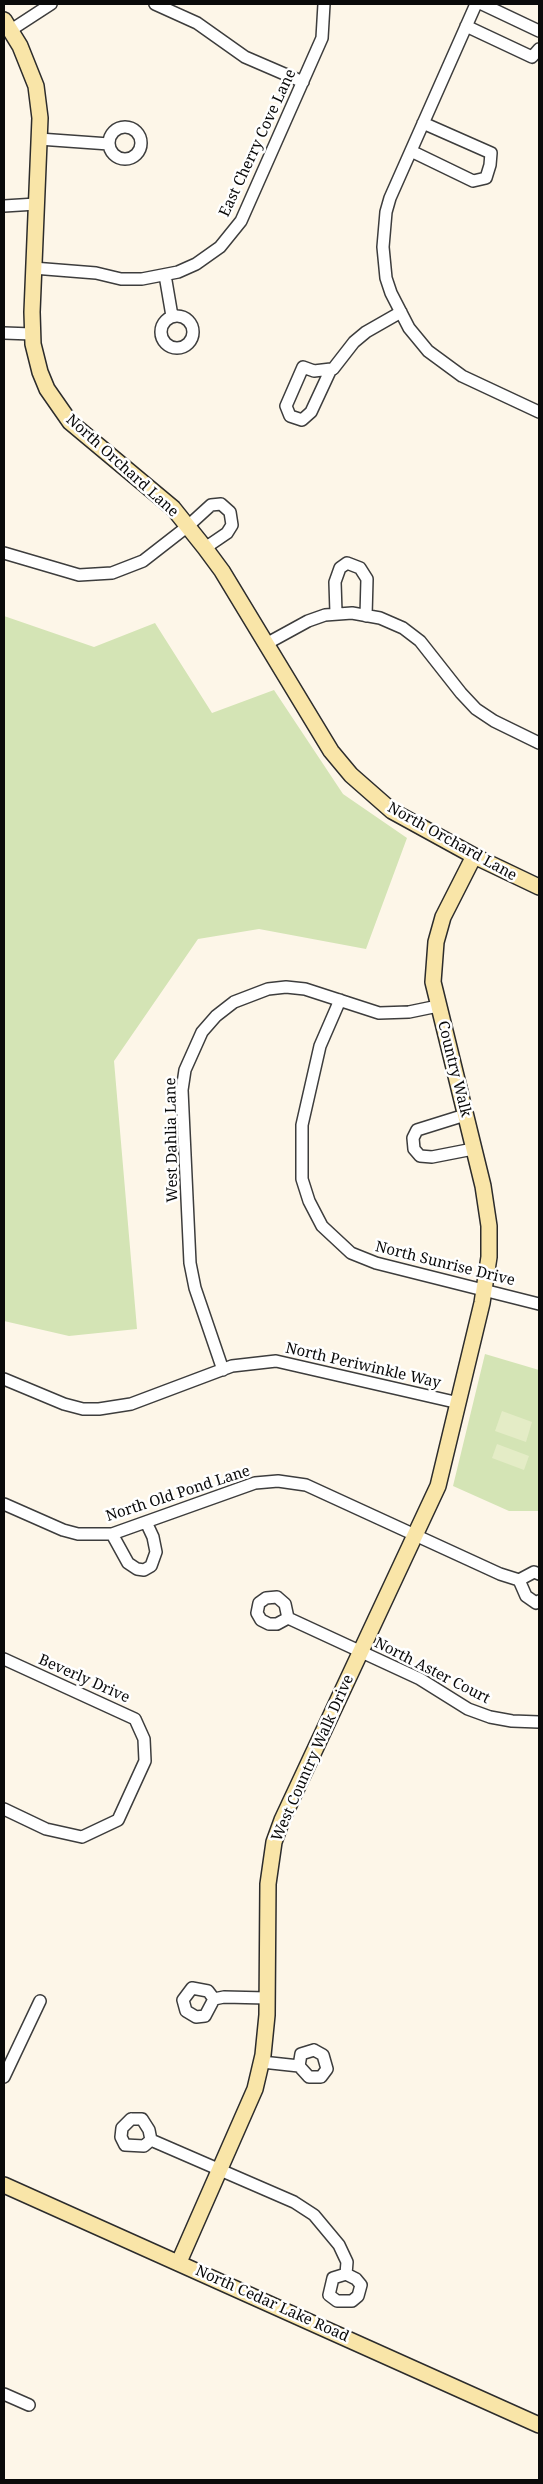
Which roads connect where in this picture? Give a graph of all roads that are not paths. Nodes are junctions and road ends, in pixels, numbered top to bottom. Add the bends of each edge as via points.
1 (51, 4) edge
2 (155, 4) edge
3 (324, 4) edge
4 (476, 4) edge
5 (482, 4) edge
6 (7, 25) edge
7 (466, 26) junction
8 (539, 31) edge
9 (539, 49) edge
10 (303, 82) junction
11 (423, 123) junction
12 (39, 139) junction
13 (110, 144) dead end
14 (411, 151) junction
15 (36, 204) junction
16 (4, 206) edge
17 (34, 268) junction
18 (165, 275) junction
19 (401, 312) junction
20 (172, 316) dead end
21 (4, 333) edge
22 (32, 334) junction
23 (332, 369) junction
24 (539, 412) edge
25 (188, 526) junction
26 (205, 548) junction
27 (4, 552) edge
28 (336, 613) junction
29 (366, 616) junction
30 (266, 644) junction
31 (539, 743) edge
32 (474, 856) junction
33 (539, 887) edge
34 (340, 1000) junction
35 (438, 1006) junction
36 (465, 1114) junction
37 (473, 1149) junction
38 (484, 1290) junction
39 (539, 1304) edge
40 (222, 1370) junction
41 (4, 1379) edge
42 (459, 1403) junction
43 (4, 1504) edge
44 (146, 1522) junction
45 (112, 1534) junction
46 (417, 1535) junction
47 (539, 1574) edge
48 (518, 1580) junction
49 (539, 1601) edge
50 (288, 1618) dead end
51 (361, 1652) junction
52 (4, 1659) edge
53 (539, 1722) edge
54 (4, 1809) edge
55 (267, 1998) junction
56 (214, 1999) dead end
57 (40, 2001) dead end
58 (262, 2062) junction
59 (299, 2066) dead end
60 (4, 2077) edge
61 (152, 2140) dead end
62 (221, 2169) junction
63 (4, 2185) edge
64 (179, 2262) junction
65 (346, 2274) dead end
66 (4, 2394) edge
67 (29, 2406) dead end
68 (539, 2425) edge

1 - 6 street
2 - 10 street via 197,23 245,57
3 - 10 street, East Cherry Cove Lane via 322,38
4 - 7 street
5 - 8 street
6 - 12 street, North Orchard Lane via 27,60 36,86
7 - 9 street via 532,57
7 - 11 street
10 - 18 street, East Cherry Cove Lane via 241,221 232,234 196,264
11 - 14 street
11 - 14 street via 491,153 486,178 473,181
12 - 13 street
12 - 15 street, North Orchard Lane
14 - 19 street via 386,212 383,247 386,278
15 - 16 street
15 - 17 street, North Orchard Lane
17 - 18 street, East Cherry Cove Lane via 96,273 121,279
17 - 22 street, North Orchard Lane
18 - 20 street
19 - 23 street via 360,337
19 - 24 street via 419,341 445,365
21 - 22 street
22 - 25 street, North Orchard Lane via 47,389 70,422 172,508
23 - 23 street via 314,371 303,367 286,406 290,416 302,420 312,412
25 - 26 street, North Orchard Lane
25 - 26 street via 211,504 221,504 230,512 232,525 227,533
25 - 27 street via 143,561 112,574 79,575
26 - 30 street, North Orchard Lane
28 - 29 street
28 - 29 street via 335,582 340,568 347,563 360,568 368,579
28 - 30 street via 308,621
29 - 31 street via 380,618 409,632 476,709
30 - 32 street, North Orchard Lane via 331,752 351,775 392,811
32 - 33 street, North Orchard Lane
32 - 35 street, Country Walk via 443,917 436,942 433,982
34 - 35 street, West Dahlia Lane via 380,1013 410,1012
34 - 38 street, North Sunrise Drive via 320,1046 302,1125 302,1179 309,1201 322,1226 351,1253 393,1269
34 - 40 street, West Dahlia Lane via 305,989 286,987 245,997 216,1016 202,1032 185,1070 182,1090 190,1264
35 - 36 street, Country Walk
36 - 37 street, Country Walk
36 - 37 street via 417,1130 413,1138 414,1149 420,1156
37 - 38 street, Country Walk via 489,1226
38 - 39 street, North Sunrise Drive
38 - 42 street, West Country Walk Drive
40 - 41 street, North Periwinkle Way via 132,1404 100,1410 64,1404
40 - 42 street, North Periwinkle Way via 251,1363 276,1362
42 - 46 street, West Country Walk Drive via 438,1486
43 - 45 street, North Old Pond Lane via 63,1530 78,1534
44 - 45 street, North Old Pond Lane
44 - 45 street via 156,1552 151,1566 144,1570 128,1563
44 - 46 street, North Old Pond Lane via 255,1483 278,1482 306,1485 322,1491
46 - 48 street, North Old Pond Lane
46 - 51 street, West Country Walk Drive
47 - 48 street via 534,1572
48 - 49 street via 530,1600
50 - 51 street, North Aster Court
51 - 53 street, North Aster Court via 420,1679 468,1709 490,1717
51 - 55 street, West Country Walk Drive via 274,1842 268,1884
52 - 54 street, Beverly Drive via 136,1719 144,1739 145,1761 118,1820 82,1837 46,1829
55 - 56 street
55 - 58 street, West Country Walk Drive
57 - 60 street
58 - 59 street
58 - 62 street, West Country Walk Drive via 256,2090
61 - 62 street
62 - 64 street, West Country Walk Drive
62 - 65 street via 294,2202 314,2215 347,2262
63 - 64 street, North Cedar Lake Road
64 - 68 street, North Cedar Lake Road
66 - 67 street

